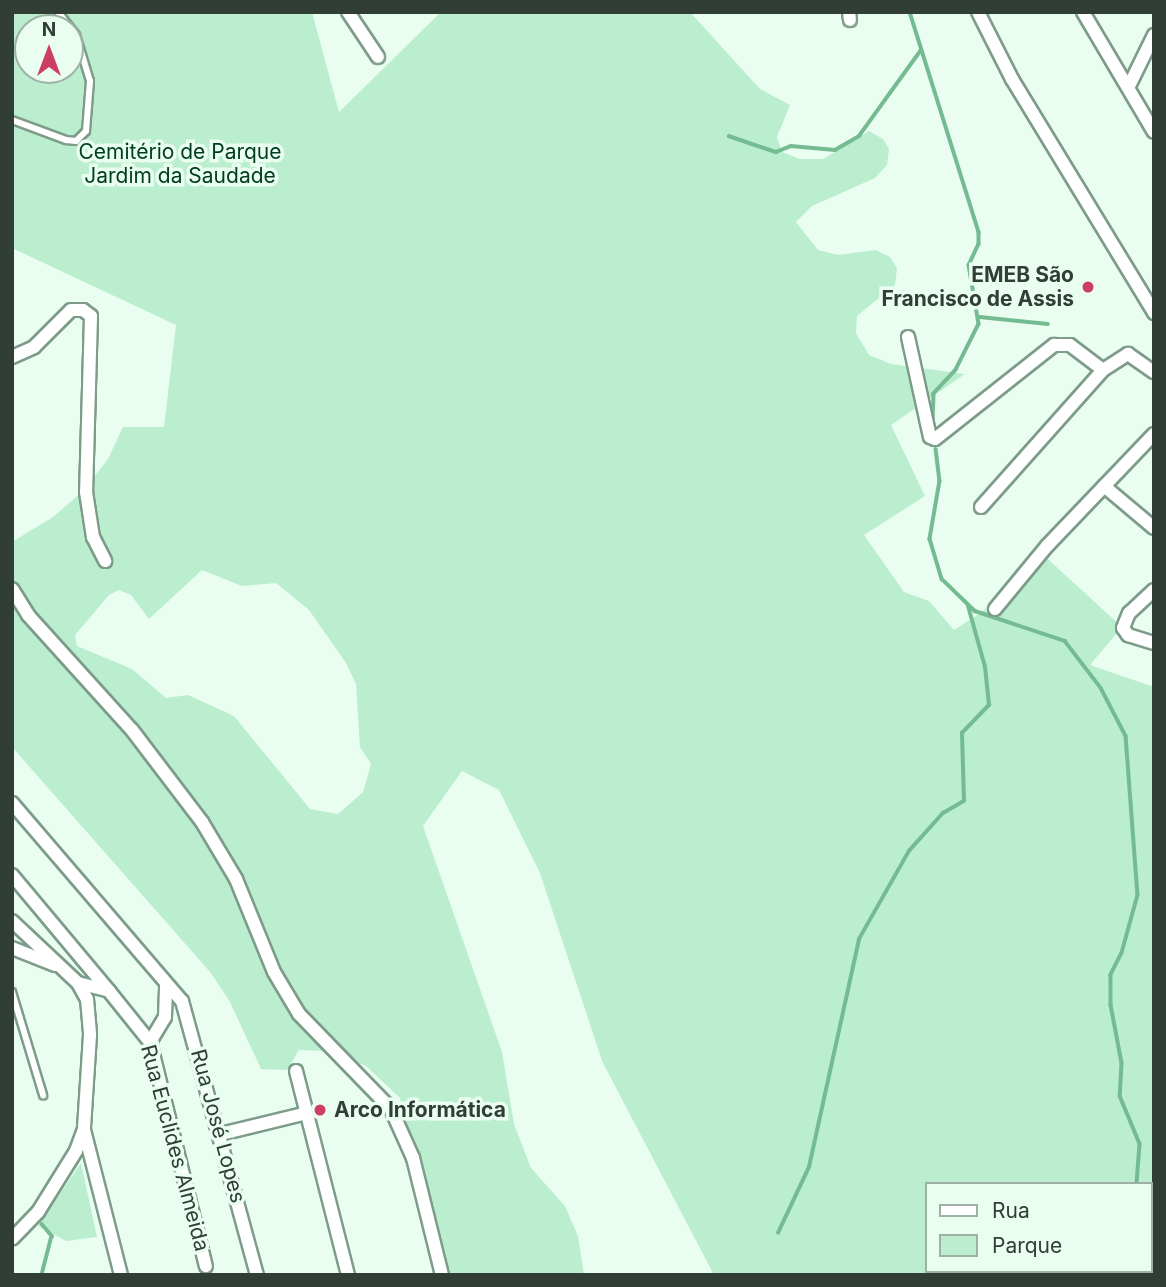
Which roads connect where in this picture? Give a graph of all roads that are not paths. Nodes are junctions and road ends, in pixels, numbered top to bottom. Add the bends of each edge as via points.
1 (58, 12) edge
2 (348, 12) edge
3 (978, 12) edge
4 (1083, 12) edge
5 (1154, 35) edge
6 (378, 57) dead end
7 (1129, 86) junction
8 (12, 120) edge
9 (1154, 132) edge
10 (1154, 313) edge
11 (908, 337) dead end
12 (12, 357) edge
13 (1103, 370) junction
14 (1154, 372) edge
15 (1154, 434) edge
16 (1104, 486) junction
17 (981, 507) dead end
18 (1154, 528) edge
19 (105, 561) dead end
20 (12, 589) edge
21 (1154, 590) edge
22 (995, 609) dead end
23 (1154, 643) edge
24 (12, 803) edge
25 (12, 875) edge
26 (12, 921) edge
27 (14, 951) edge
28 (61, 968) junction
29 (78, 983) junction
30 (166, 984) junction
31 (109, 991) junction
32 (12, 992) edge
33 (150, 1042) junction
34 (296, 1071) dead end
35 (43, 1095) dead end
36 (307, 1113) junction
37 (84, 1129) junction
38 (221, 1134) junction
39 (12, 1239) edge
40 (206, 1266) dead end
41 (121, 1275) edge
42 (257, 1275) edge
43 (348, 1275) edge
44 (442, 1275) edge

1 - 8 lane via 76,35 89,81 86,131 76,141 66,141
2 - 6 street
3 - 10 street via 1012,79
4 - 7 street
5 - 7 street
7 - 9 street
11 - 13 street via 930,437 939,438 1049,347 1070,345
12 - 19 street via 34,347 71,310 91,316 86,492 93,537
13 - 14 street via 1128,354
13 - 17 street
15 - 16 street
16 - 18 street
16 - 22 street
20 - 44 street via 29,615 132,730 202,822 236,878 274,972 299,1014 391,1109 413,1158
21 - 23 street via 1129,613 1123,628 1128,635
24 - 30 street, Rua José Lopes
25 - 31 street, Rua Euclides Almeida
26 - 28 street
27 - 28 street
28 - 29 street
29 - 31 street
29 - 37 street via 90,1018
30 - 33 street via 165,1017
30 - 38 street, Rua José Lopes via 189,1018
31 - 33 street, Rua Euclides Almeida
32 - 35 lane
33 - 40 street, Rua Euclides Almeida
34 - 36 street
36 - 38 street
36 - 43 street
37 - 39 street via 65,1172
37 - 41 street
38 - 42 street, Rua José Lopes

